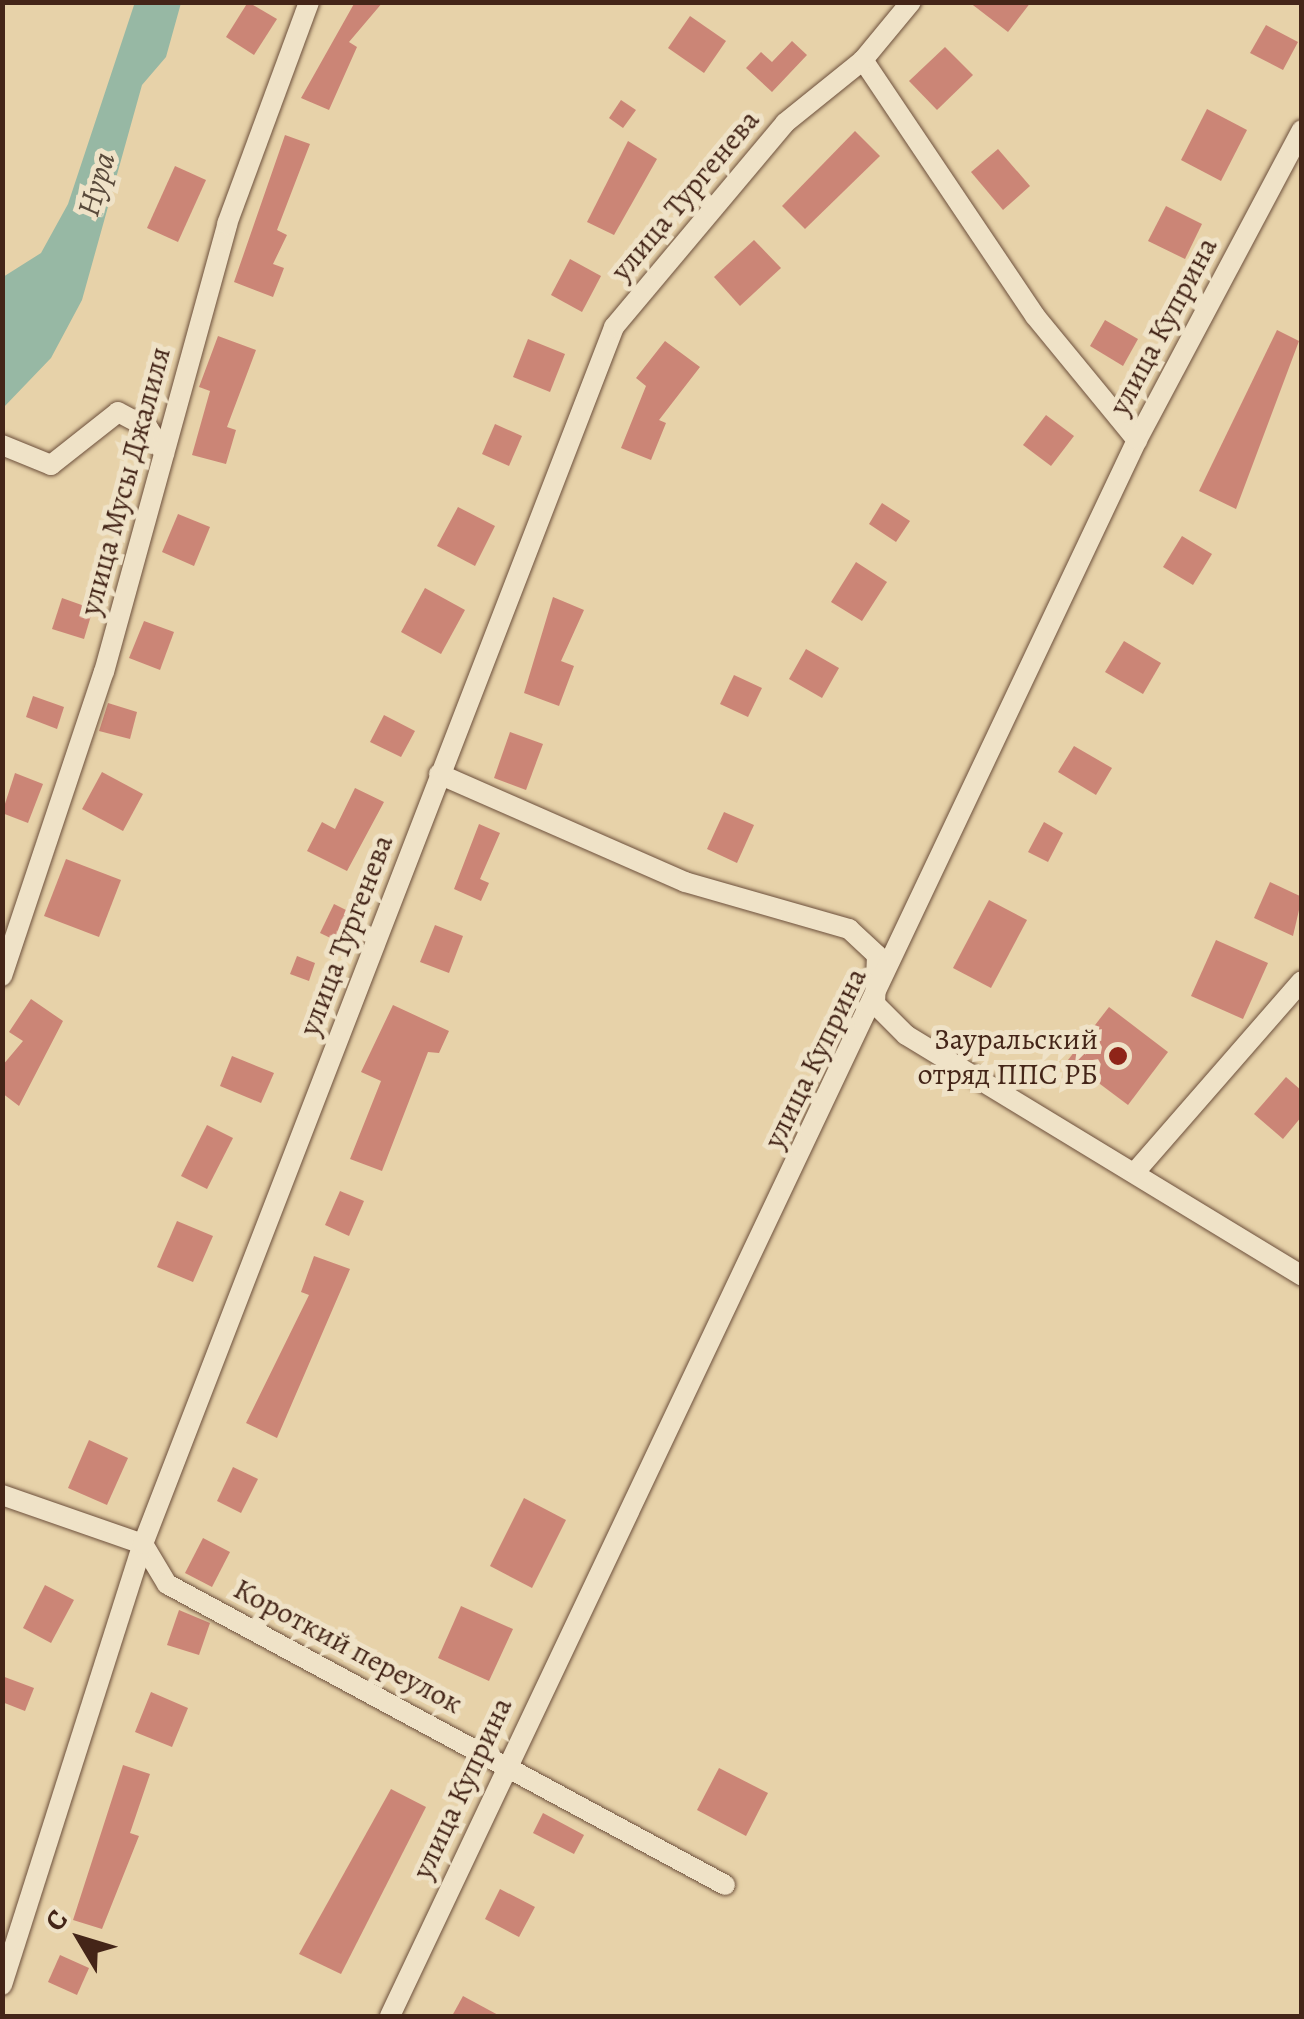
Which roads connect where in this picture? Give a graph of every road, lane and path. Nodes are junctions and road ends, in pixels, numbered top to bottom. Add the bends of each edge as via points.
1 (309, 2) edge
2 (911, 2) edge
3 (863, 60) junction
4 (1302, 130) edge
5 (1137, 440) junction
6 (2, 444) edge
7 (164, 453) junction
8 (440, 774) junction
9 (2, 976) edge
10 (1302, 980) edge
11 (875, 1004) junction
12 (1136, 1171) junction
13 (1302, 1276) edge
14 (2, 1494) edge
15 (144, 1544) junction
16 (506, 1762) junction
17 (725, 1885) dead end
18 (2, 1985) edge
19 (390, 2016) edge

1 - 7 street, улица Мусы Джалиля via 227,224
2 - 3 street, улица Тургенева
3 - 5 street via 1036,316
3 - 8 street, улица Тургенева via 785,123 614,327
4 - 5 street, улица Куприна
5 - 11 street, улица Куприна
6 - 7 street via 51,466 118,412 148,428
7 - 9 street, улица Мусы Джалиля via 104,672
8 - 11 street via 685,882 849,928 877,956
8 - 15 street, улица Тургенева
10 - 12 street
11 - 12 street via 906,1034
11 - 16 street, улица Куприна
12 - 13 street
14 - 15 street
15 - 16 street, Короткий переулок via 168,1584
15 - 18 street, улица Тургенева
16 - 17 street, Короткий переулок
16 - 19 street, улица Куприна

